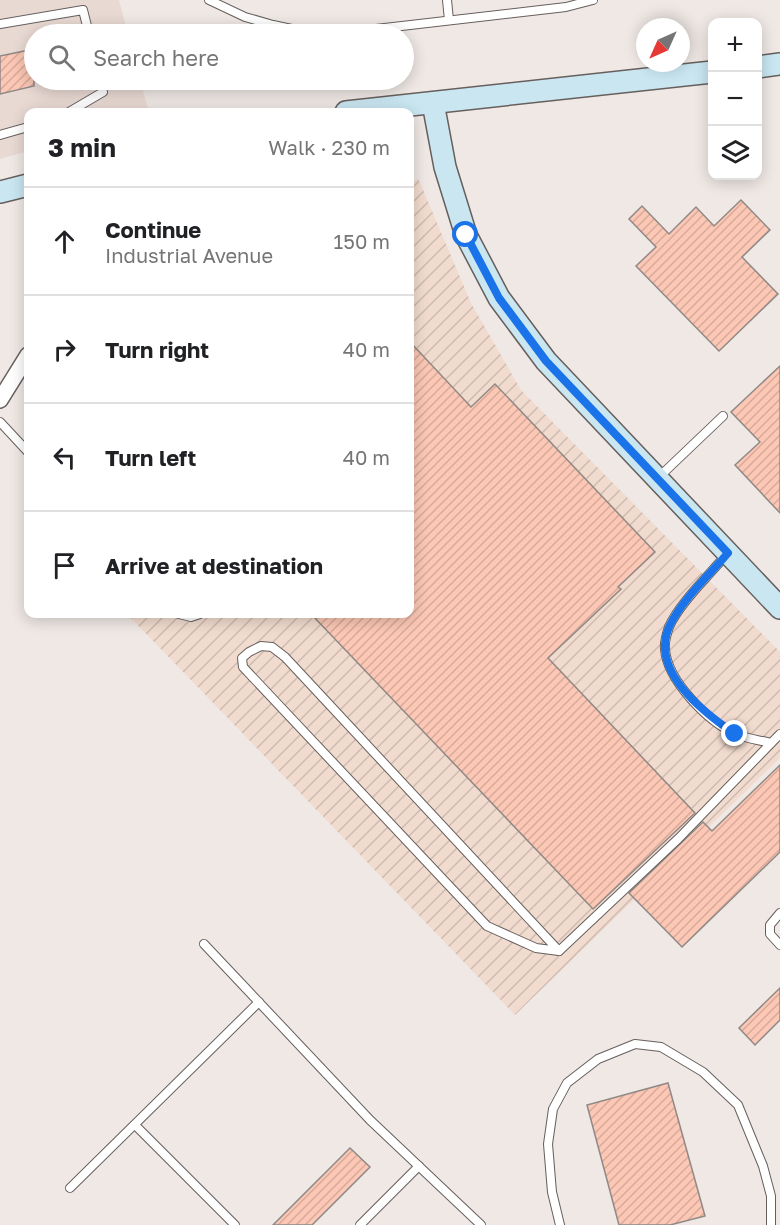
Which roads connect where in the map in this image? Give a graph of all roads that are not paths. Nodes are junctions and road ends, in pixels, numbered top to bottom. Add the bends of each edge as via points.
1 (209, 0) edge
2 (447, 0) edge
3 (593, 0) edge
4 (449, 20) junction
5 (0, 24) edge
6 (86, 24) edge
7 (273, 24) edge
8 (414, 24) edge
9 (780, 64) edge
10 (762, 66) edge
11 (708, 72) edge
12 (102, 90) edge
13 (433, 103) junction
14 (76, 108) edge
15 (385, 108) edge
16 (24, 128) edge
17 (0, 135) edge
18 (24, 185) edge
19 (1, 188) edge
20 (24, 361) edge
21 (0, 400) edge
22 (723, 416) dead end
23 (0, 422) edge
24 (24, 448) edge
25 (657, 478) junction
26 (728, 553) junction
27 (780, 608) edge
28 (780, 734) edge
29 (771, 743) junction
30 (780, 913) edge
31 (204, 944) dead end
32 (780, 945) edge
33 (559, 951) junction
34 (259, 1002) junction
35 (135, 1125) junction
36 (419, 1166) junction
37 (70, 1188) dead end
38 (235, 1225) edge
39 (360, 1225) edge
40 (481, 1225) edge
41 (560, 1225) edge
42 (771, 1225) edge

1 - 7 lane via 245,17
2 - 4 lane
3 - 4 lane via 566,7
4 - 8 lane
5 - 6 lane via 83,10
9 - 10 main road
11 - 13 main road
12 - 14 lane
13 - 15 main road
13 - 25 main road via 445,167 466,235 499,298 546,361
16 - 17 lane
18 - 19 main road
20 - 21 street
22 - 25 lane
23 - 24 lane
25 - 26 main road
26 - 27 main road
26 - 29 lane via 683,606 670,626 664,648 670,669 707,714 735,734
28 - 29 lane
29 - 33 lane via 679,838
30 - 32 lane via 770,925 770,934
31 - 34 lane
33 - 33 lane via 285,657 272,647 261,646 242,658 243,667 487,926 536,948
34 - 35 lane
34 - 36 lane
35 - 37 lane
35 - 38 lane
36 - 39 lane
36 - 40 lane
41 - 42 lane via 552,1192 548,1144 553,1109 567,1083 598,1059 635,1044 661,1047 704,1072 738,1105 763,1166 771,1196

